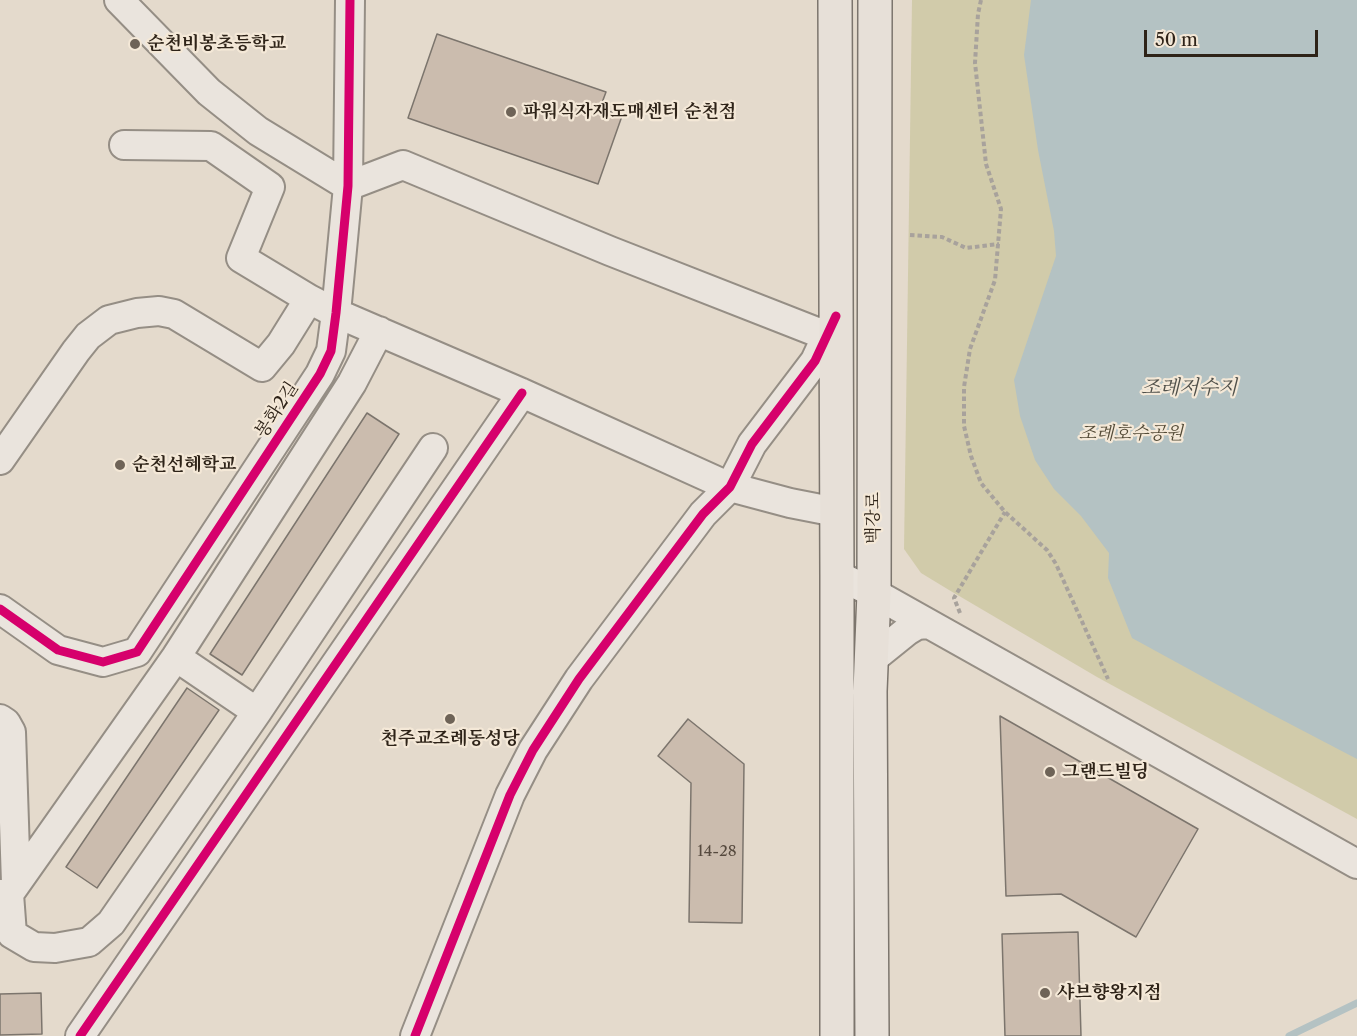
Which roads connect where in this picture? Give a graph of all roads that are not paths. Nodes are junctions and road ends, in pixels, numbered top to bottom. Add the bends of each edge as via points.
1 (119, 0) edge
2 (350, 0) edge
3 (835, 0) edge
4 (875, 0) edge
5 (124, 145) dead end
6 (348, 186) junction
7 (309, 299) junction
8 (336, 313) junction
9 (832, 326) junction
10 (379, 331) junction
11 (522, 393) junction
12 (433, 448) dead end
13 (0, 460) edge
14 (730, 487) junction
15 (836, 512) junction
16 (837, 575) junction
17 (874, 593) junction
18 (0, 609) edge
19 (928, 624) junction
20 (176, 657) junction
21 (871, 660) junction
22 (257, 712) junction
23 (0, 719) edge
24 (6, 765) edge
25 (1357, 864) edge
26 (8, 890) edge
27 (81, 1036) edge
28 (415, 1036) edge
29 (837, 1036) edge
30 (872, 1036) edge

1 - 6 street via 208,92 258,131
2 - 6 street, 봉화2길
3 - 9 main road, 백강로
4 - 17 main road, 백강로
5 - 7 street via 211,146 270,187 241,258
6 - 8 street, 봉화2길
6 - 9 street via 403,165 610,251
7 - 8 street
7 - 13 street via 262,367 174,314 137,313 109,320 76,351
8 - 10 street
8 - 18 street, 봉화2길 via 331,351 320,374 137,652 103,662 58,650
9 - 14 street via 815,361 752,444
9 - 15 main road, 백강로
10 - 11 street
10 - 20 street via 352,383
11 - 14 street
11 - 27 street
12 - 22 street
14 - 15 street
14 - 28 street via 702,514 579,679 533,750 510,795
15 - 16 main road, 백강로
16 - 17 street
16 - 29 main road, 백강로
17 - 19 street
17 - 21 main road, 백강로
19 - 21 street via 907,631
19 - 25 street
20 - 22 street
20 - 26 street
21 - 30 main road, 백강로
22 - 26 street via 111,923 89,942 34,947 12,934
23 - 24 street via 11,732
24 - 26 street

